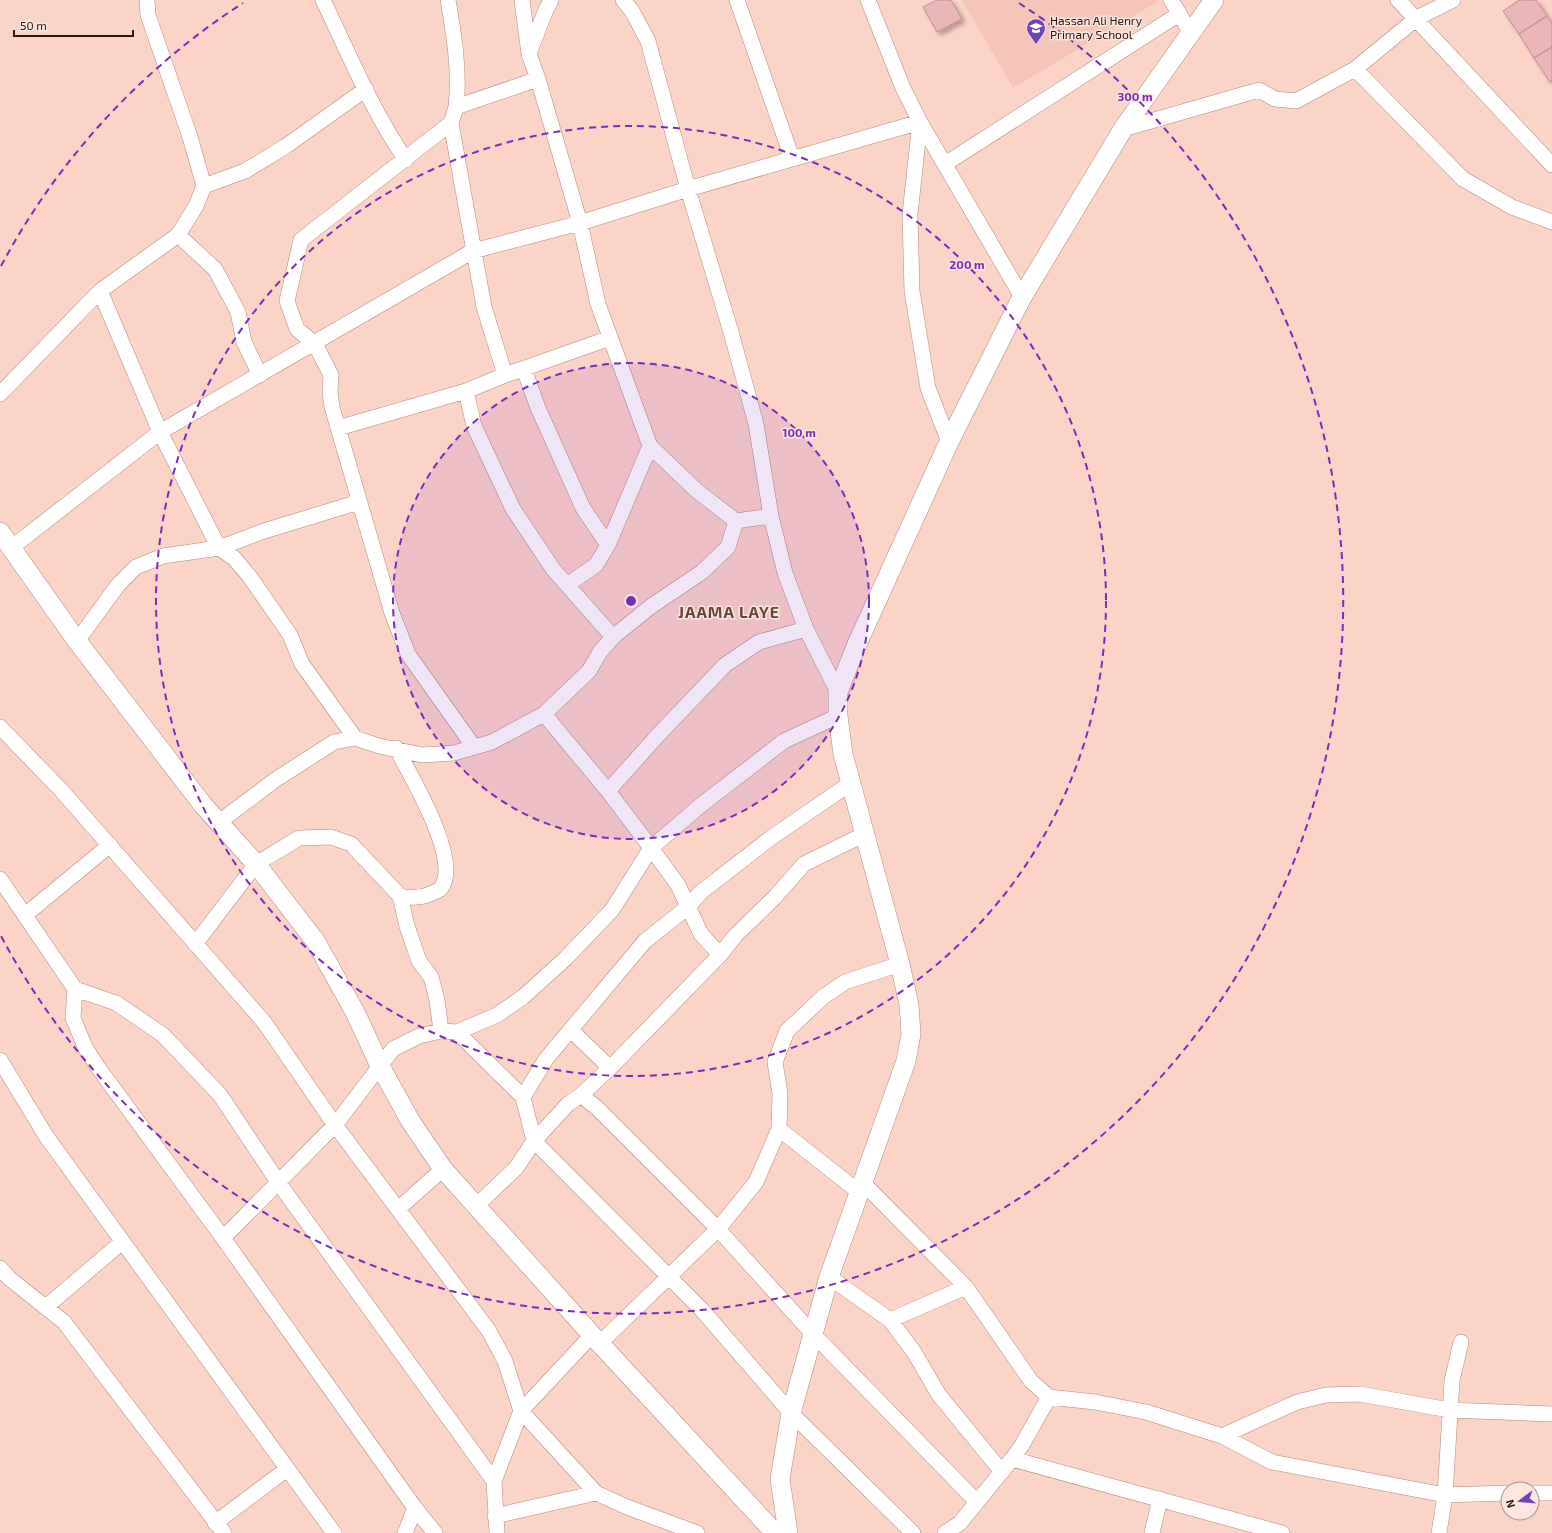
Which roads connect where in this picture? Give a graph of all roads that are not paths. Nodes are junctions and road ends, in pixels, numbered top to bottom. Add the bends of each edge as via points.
1 (147, 0) edge
2 (323, 0) edge
3 (448, 0) edge
4 (522, 0) edge
5 (551, 0) edge
6 (623, 0) edge
7 (737, 0) edge
8 (868, 0) edge
9 (1171, 0) edge
10 (1214, 0) edge
11 (1398, 0) edge
12 (1453, 0) edge
13 (1180, 14) junction
14 (1417, 18) junction
15 (1190, 32) junction
16 (529, 54) junction
17 (1355, 69) junction
18 (538, 79) junction
19 (366, 89) junction
20 (456, 107) junction
21 (920, 122) junction
22 (451, 123) junction
23 (1123, 129) junction
24 (792, 158) junction
25 (406, 160) junction
26 (945, 164) junction
27 (1552, 165) edge
28 (204, 186) junction
29 (688, 189) junction
30 (1552, 222) edge
31 (580, 223) junction
32 (178, 235) junction
33 (473, 251) junction
34 (100, 291) junction
35 (1022, 297) junction
36 (610, 338) junction
37 (315, 344) junction
38 (524, 369) junction
39 (260, 375) junction
40 (505, 375) junction
41 (466, 391) junction
42 (0, 394) edge
43 (338, 428) junction
44 (160, 432) junction
45 (949, 442) junction
46 (650, 446) junction
47 (359, 502) junction
48 (771, 516) junction
49 (736, 521) junction
50 (0, 532) edge
51 (608, 545) junction
52 (11, 548) junction
53 (219, 548) junction
54 (567, 585) junction
55 (806, 629) junction
56 (613, 637) junction
57 (77, 641) junction
58 (838, 692) junction
59 (544, 714) junction
60 (838, 716) junction
61 (0, 727) edge
62 (355, 738) junction
63 (396, 748) junction
64 (474, 748) junction
65 (851, 783) junction
66 (608, 791) junction
67 (219, 822) junction
68 (865, 834) junction
69 (110, 845) junction
70 (651, 848) junction
71 (256, 864) junction
72 (0, 879) edge
73 (400, 896) junction
74 (688, 907) junction
75 (25, 915) junction
76 (195, 944) junction
77 (720, 955) junction
78 (900, 964) junction
79 (75, 989) junction
80 (571, 1030) junction
81 (441, 1032) junction
82 (457, 1032) junction
83 (0, 1060) edge
84 (380, 1066) junction
85 (610, 1068) junction
86 (581, 1095) junction
87 (523, 1097) junction
88 (335, 1125) junction
89 (779, 1129) junction
90 (534, 1141) junction
91 (443, 1169) junction
92 (278, 1182) junction
93 (861, 1187) junction
94 (476, 1206) junction
95 (398, 1209) junction
96 (718, 1229) junction
97 (223, 1238) junction
98 (122, 1242) junction
99 (0, 1268) edge
100 (669, 1277) junction
101 (829, 1277) junction
102 (966, 1286) junction
103 (46, 1306) junction
104 (890, 1320) junction
105 (812, 1333) junction
106 (596, 1339) junction
107 (1461, 1342) dead end
108 (1049, 1397) junction
109 (1449, 1410) junction
110 (521, 1411) junction
111 (791, 1412) junction
112 (1552, 1414) edge
113 (1222, 1436) junction
114 (1012, 1459) junction
115 (287, 1469) junction
116 (1002, 1472) junction
117 (494, 1481) junction
118 (1552, 1492) edge
119 (596, 1493) junction
120 (1500, 1493) edge
121 (1540, 1493) edge
122 (1445, 1494) junction
123 (1160, 1499) junction
124 (977, 1502) junction
125 (416, 1508) junction
126 (495, 1516) junction
127 (220, 1528) edge
128 (334, 1533) edge
129 (405, 1533) edge
130 (435, 1533) edge
131 (497, 1533) edge
132 (697, 1533) edge
133 (775, 1533) edge
134 (788, 1533) edge
135 (913, 1533) edge
136 (945, 1533) edge
137 (1152, 1533) edge
138 (1282, 1533) edge
139 (1438, 1533) edge

1 - 28 street via 148,15
2 - 19 street
3 - 20 street via 455,39 458,88
4 - 16 street
5 - 16 street
6 - 29 street via 632,10 648,40
7 - 24 street
8 - 21 street via 903,88
9 - 13 street
10 - 15 street
11 - 14 street
12 - 14 street
13 - 15 street
13 - 26 street
14 - 17 street
14 - 27 street
15 - 23 street
16 - 18 street
17 - 23 street via 1296,101 1275,99 1259,90
17 - 30 street via 1464,179 1512,207
18 - 20 street
18 - 31 street
19 - 25 street
19 - 28 street via 286,146 245,171
20 - 22 street
21 - 24 street
21 - 26 street
21 - 45 street via 910,214 912,291 928,388
22 - 25 street
22 - 33 street
23 - 35 street
24 - 29 street
25 - 37 street via 301,240 287,301 298,329
26 - 35 street
28 - 32 street via 196,206
29 - 31 street
29 - 48 street via 756,424
31 - 33 street
31 - 36 street via 598,304
32 - 34 street
32 - 39 street via 215,269 238,312 244,342
33 - 37 street
33 - 40 street via 484,307
34 - 42 street
34 - 44 street
35 - 45 street
36 - 38 street
36 - 46 street
37 - 39 street
37 - 43 street via 331,375 330,392
38 - 40 street
38 - 51 street via 538,408 583,508
39 - 44 street
40 - 41 street
41 - 43 street
41 - 54 street via 474,426 513,509 553,569
43 - 47 street
44 - 52 street
44 - 53 street
45 - 58 street via 856,644
46 - 49 street via 697,491
46 - 51 street
47 - 53 street
47 - 64 street via 392,613 408,654
48 - 49 street
48 - 55 street via 785,573
49 - 56 street via 728,547 702,572 650,607
50 - 52 street
51 - 54 street via 596,565
52 - 57 street
53 - 57 street via 163,556 136,567 118,585
53 - 62 street via 234,558 250,577 290,635 302,664
54 - 56 street
55 - 58 street
55 - 66 street via 759,642 725,665
56 - 59 street via 589,671
57 - 67 street via 203,806
58 - 60 street
59 - 64 street via 492,742
59 - 66 street
60 - 65 street via 843,754
60 - 70 street via 784,741 701,805
61 - 69 street via 62,790
62 - 63 street via 379,746
62 - 67 street via 334,742 303,761
63 - 64 street via 422,755 454,753
63 - 73 street via 439,832 445,865 445,880 440,889 427,895 410,898
65 - 68 street
65 - 74 street via 772,837 701,892
66 - 70 street
67 - 71 street
68 - 77 street via 804,864
68 - 78 street
69 - 75 street
69 - 76 street
70 - 74 street via 678,885
70 - 82 street via 612,910 566,959 497,1016
71 - 73 street via 299,838 331,838 352,844
71 - 76 street
71 - 84 street via 316,942 356,1014
72 - 75 street
73 - 81 street via 406,926 419,961 432,977
74 - 77 street via 701,934
74 - 80 street via 645,941
75 - 79 street
76 - 88 street via 264,1022
77 - 85 street
78 - 89 street via 845,982 823,997 787,1031 775,1062 780,1094
78 - 93 street via 909,1005 911,1034 906,1061
79 - 92 street via 116,1003 163,1035 220,1096
79 - 97 street via 73,1018 93,1060
80 - 85 street
80 - 87 street via 546,1059
81 - 82 street
81 - 84 street via 419,1036 393,1049
82 - 87 street
83 - 98 street via 46,1136
84 - 88 street
84 - 91 street via 411,1122
85 - 86 street
86 - 90 street via 568,1104
86 - 96 street
87 - 90 street
88 - 92 street
88 - 95 street
89 - 93 street
89 - 96 street via 756,1182
90 - 94 street via 516,1168
90 - 100 street
91 - 94 street
91 - 95 street
92 - 97 street
92 - 117 street
93 - 101 street
93 - 102 street
94 - 106 street
95 - 110 street via 489,1331 504,1361
96 - 100 street
96 - 105 street
97 - 125 street
98 - 103 street
98 - 115 street
99 - 103 street
100 - 106 street
100 - 111 street via 702,1310
101 - 104 street
101 - 105 street
102 - 104 street
102 - 108 street via 1032,1381
103 - 127 street via 64,1322
104 - 116 street via 914,1352 939,1395
105 - 111 street
105 - 124 street
106 - 110 street
106 - 133 street
107 - 109 street via 1452,1381
108 - 113 street via 1095,1402 1146,1412
108 - 114 street
109 - 112 street
109 - 113 street via 1360,1394 1326,1395 1297,1402
109 - 122 street
110 - 117 street
110 - 119 street
111 - 134 street via 780,1479
111 - 135 street
113 - 122 street via 1272,1462
114 - 116 street
114 - 123 street
115 - 127 street
115 - 128 street
116 - 124 street
117 - 126 street
118 - 121 street
119 - 126 street
119 - 132 street
120 - 122 street
122 - 139 street
123 - 137 street
123 - 138 street
124 - 136 street via 960,1523
125 - 129 street
125 - 130 street
126 - 131 street

